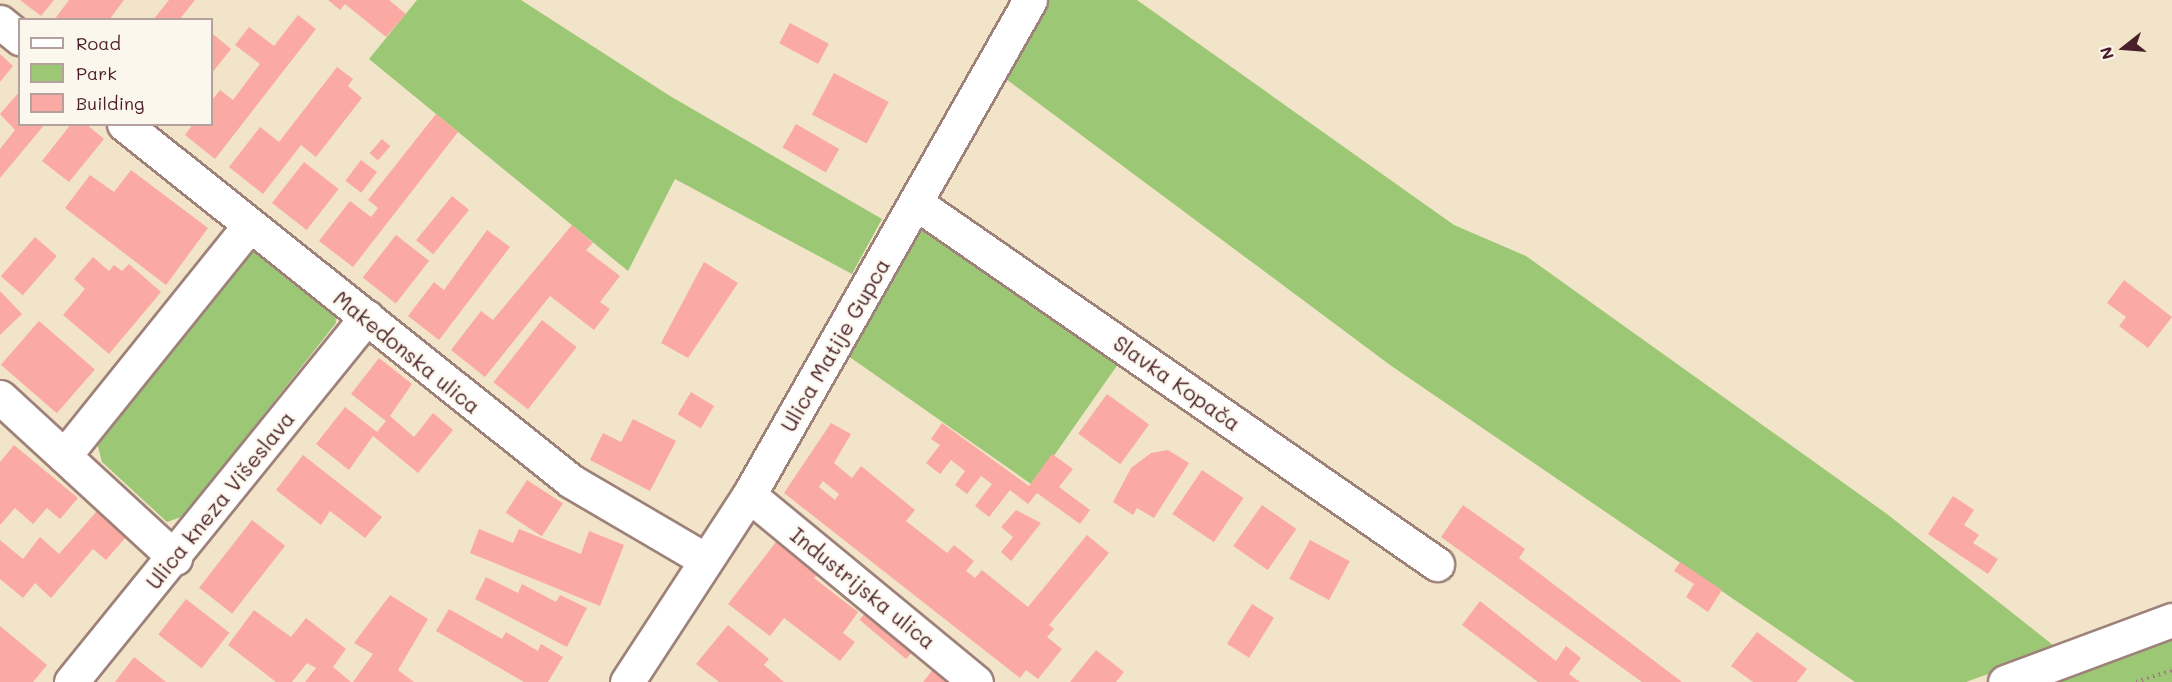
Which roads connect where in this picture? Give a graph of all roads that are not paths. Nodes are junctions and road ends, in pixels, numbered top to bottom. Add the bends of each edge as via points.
1 (1030, 0) edge
2 (0, 22) edge
3 (18, 36) edge
4 (126, 126) edge
5 (916, 203) junction
6 (248, 227) junction
7 (367, 317) junction
8 (0, 397) edge
9 (64, 456) junction
10 (749, 495) junction
11 (175, 558) junction
12 (704, 559) junction
13 (1437, 564) dead end
14 (2172, 620) edge
15 (71, 682) edge
16 (627, 682) edge
17 (976, 682) edge
18 (2005, 682) edge

1 - 5 street, Ulica Matije Gupca
2 - 3 street
4 - 6 street, Makedonska ulica
5 - 10 street, Ulica Matije Gupca
5 - 13 street, Slavka Kopača
6 - 7 street, Makedonska ulica
6 - 9 street
7 - 11 street, Ulica kneza Višeslava
7 - 12 street, Makedonska ulica via 571,480
8 - 9 street
9 - 11 street
10 - 12 street, Ulica Matije Gupca
10 - 17 street, Industrijska ulica
11 - 15 street, Ulica kneza Višeslava
12 - 16 street, Ulica Matije Gupca
14 - 18 street

